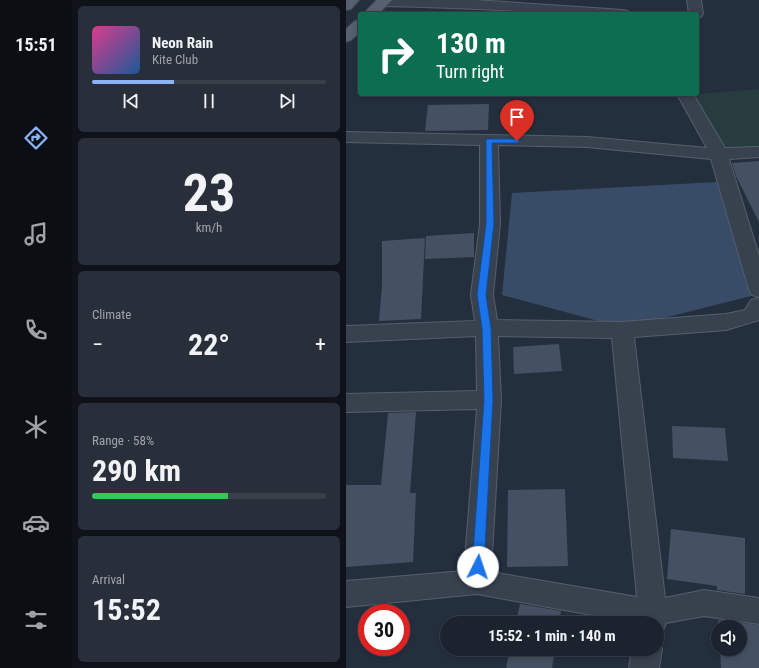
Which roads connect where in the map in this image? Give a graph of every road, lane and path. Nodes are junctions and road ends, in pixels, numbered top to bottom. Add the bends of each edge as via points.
1 (352, 0) edge
2 (694, 0) edge
3 (384, 1) edge
4 (346, 6) edge
5 (372, 12) edge
6 (592, 12) edge
7 (696, 12) edge
8 (358, 26) edge
9 (346, 37) edge
10 (686, 96) edge
11 (346, 137) edge
12 (489, 141) junction
13 (759, 152) edge
14 (719, 154) junction
15 (759, 290) edge
16 (759, 305) edge
17 (487, 328) junction
18 (622, 330) junction
19 (346, 334) edge
20 (488, 400) junction
21 (346, 403) edge
22 (477, 582) junction
23 (346, 594) edge
24 (759, 611) edge
25 (642, 616) edge
26 (652, 616) edge
27 (659, 616) edge
28 (647, 656) edge
29 (644, 668) edge

1 - 4 main road
2 - 7 street
3 - 5 main road
3 - 6 street
8 - 9 main road
10 - 14 street
11 - 12 street via 456,138
12 - 14 street via 587,142
12 - 17 street via 490,224 482,295
13 - 14 street
14 - 15 street
16 - 18 street via 752,315 726,322
17 - 18 street
17 - 19 street
17 - 20 street
18 - 26 street
20 - 21 street
20 - 22 street
22 - 23 street
22 - 25 street
24 - 27 street via 704,603
28 - 29 street

